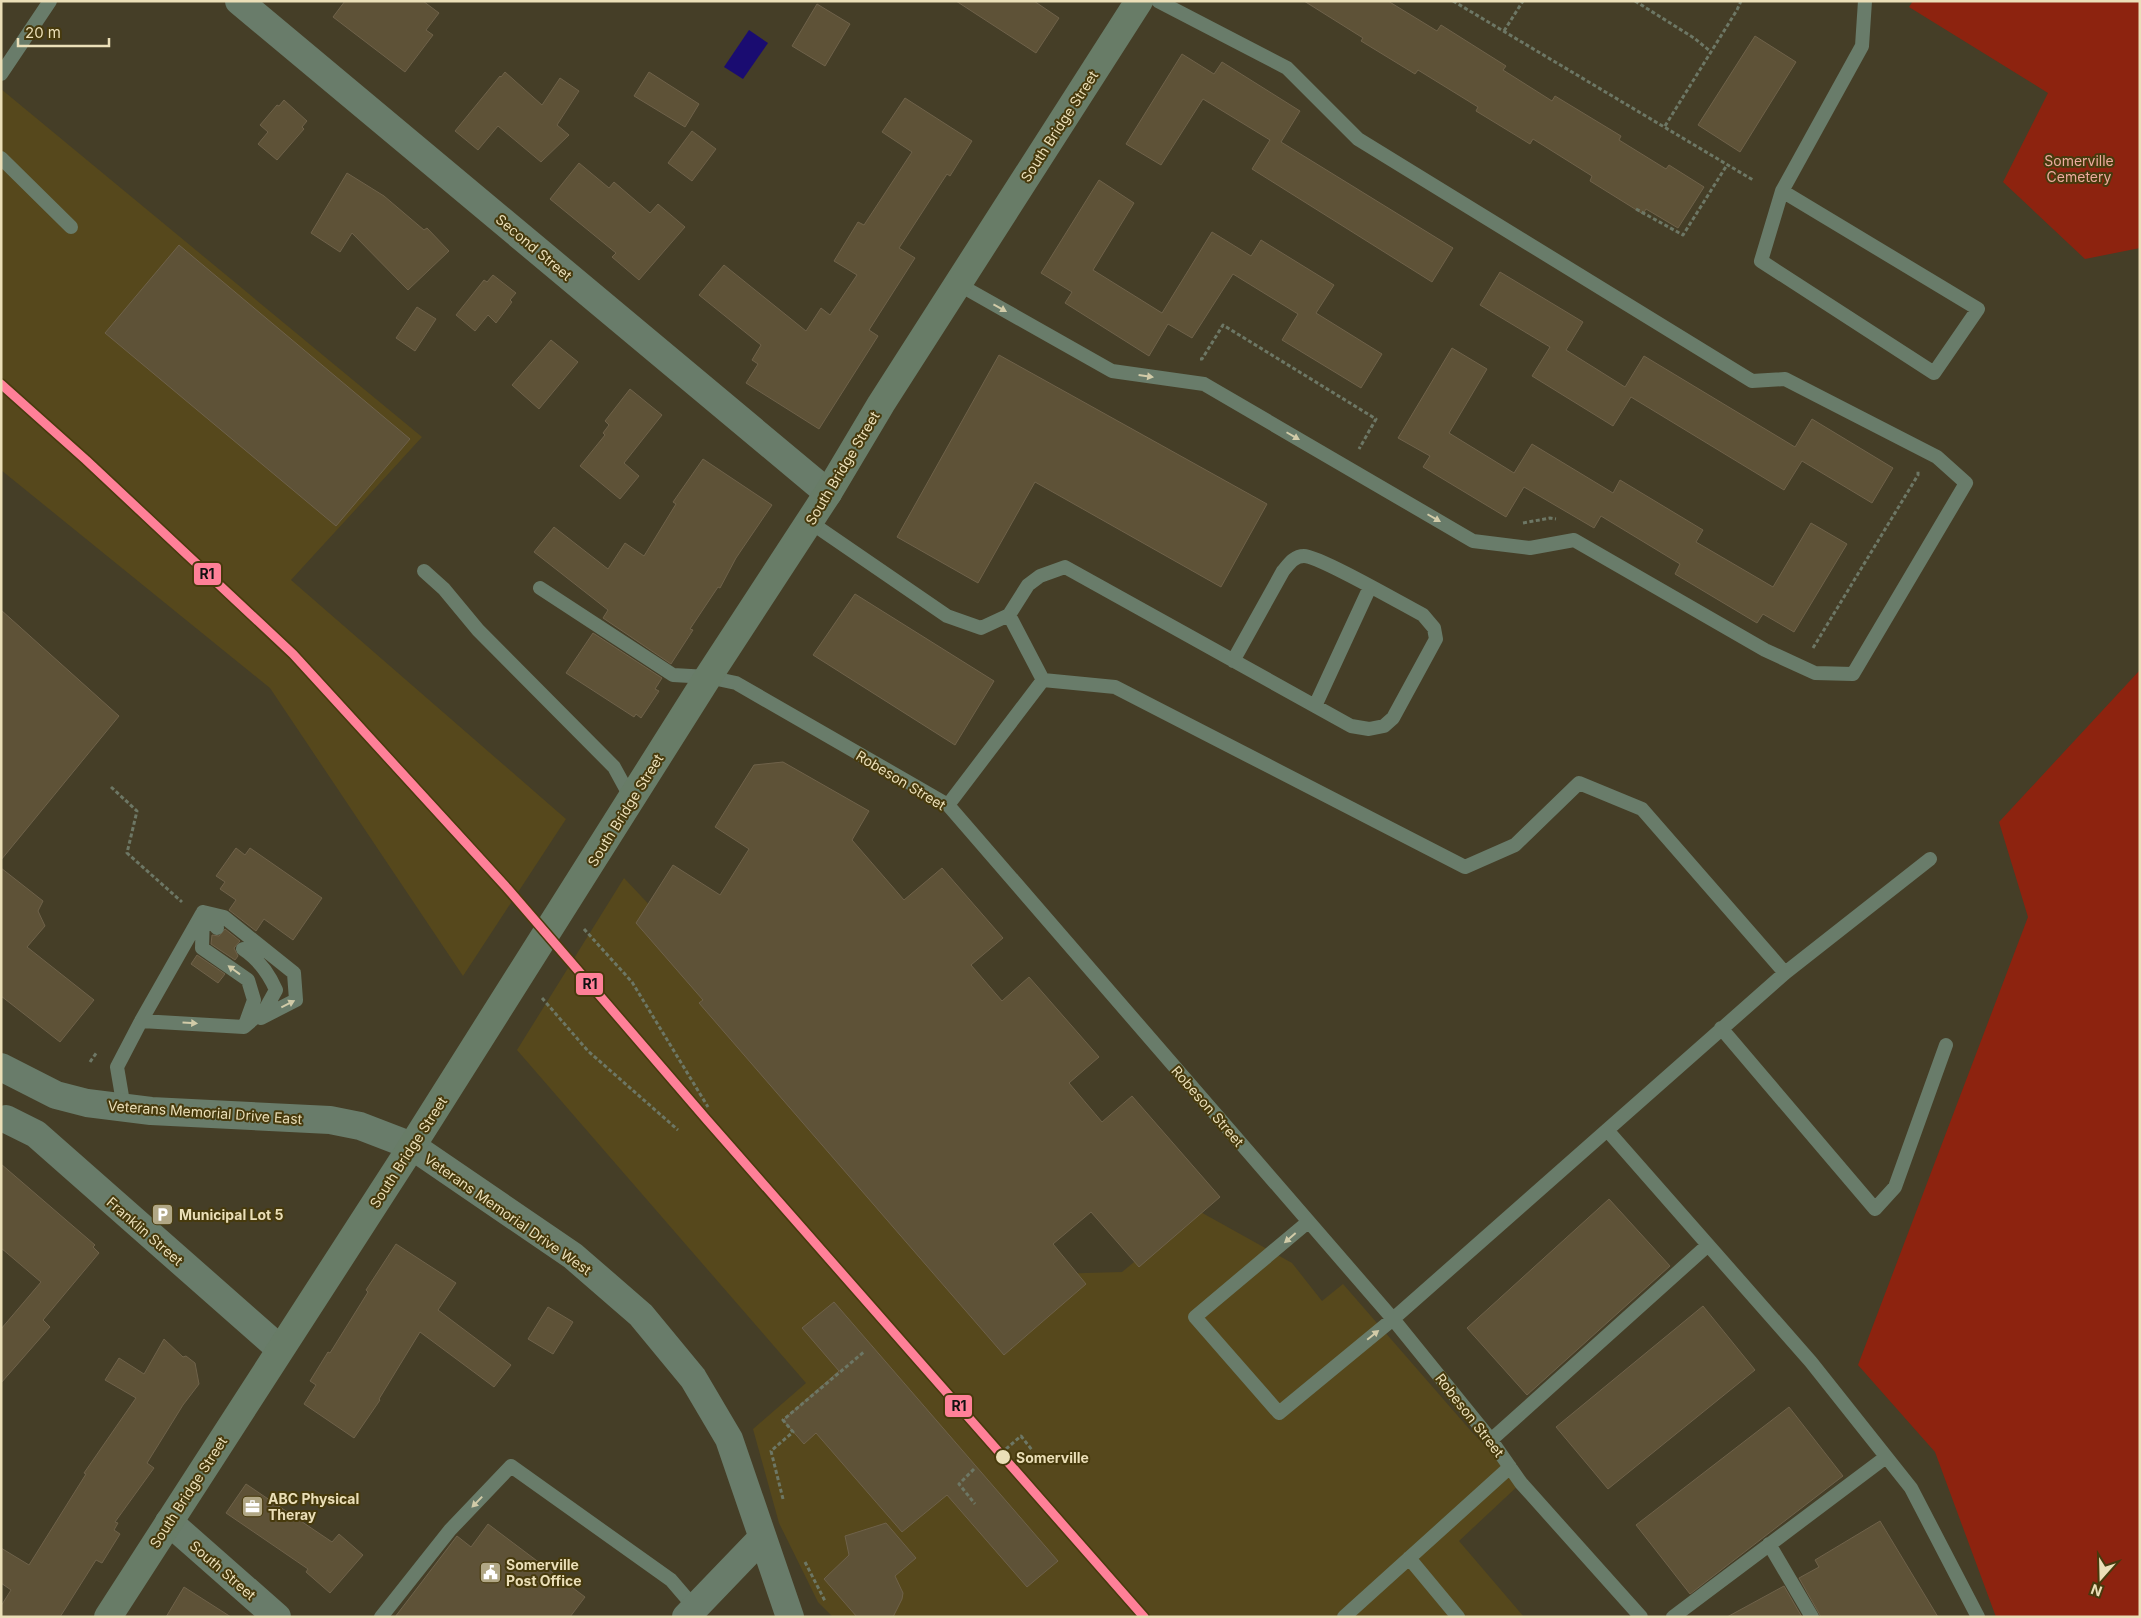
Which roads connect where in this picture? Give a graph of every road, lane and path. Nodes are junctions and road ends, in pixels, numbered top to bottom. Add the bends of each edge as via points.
1 (50, 1) edge
2 (239, 1) edge
3 (1139, 1) edge
4 (1158, 1) edge
5 (1453, 1) edge
6 (1523, 1) edge
7 (1635, 1) edge
8 (1741, 1) edge
9 (1865, 1) edge
10 (1504, 31) junction
11 (1710, 51) junction
12 (1, 74) edge
13 (1665, 126) junction
14 (1, 158) edge
15 (1727, 165) junction
16 (1752, 180) dead end
17 (1782, 191) junction
18 (1636, 209) dead end
19 (71, 227) dead end
20 (958, 284) junction
21 (1192, 360) dead end
22 (1367, 453) dead end
23 (1918, 466) dead end
24 (828, 493) junction
25 (1559, 519) dead end
26 (810, 522) junction
27 (1520, 524) dead end
28 (424, 571) dead end
29 (1370, 587) junction
30 (540, 588) dead end
31 (1009, 615) junction
32 (1810, 654) dead end
33 (1233, 661) junction
34 (708, 677) junction
35 (1043, 680) junction
36 (1315, 706) junction
37 (111, 787) dead end
38 (632, 800) junction
39 (948, 806) junction
40 (1930, 859) dead end
41 (190, 908) dead end
42 (203, 912) junction
43 (217, 928) dead end
44 (584, 930) dead end
45 (244, 949) dead end
46 (1785, 973) junction
47 (542, 998) dead end
48 (141, 1020) junction
49 (244, 1027) junction
50 (1721, 1028) junction
51 (1946, 1045) dead end
52 (101, 1046) dead end
53 (90, 1062) dead end
54 (1, 1067) edge
55 (708, 1107) dead end
56 (124, 1108) junction
57 (6, 1119) dead end
58 (678, 1130) dead end
59 (1607, 1130) junction
60 (412, 1146) junction
61 (1308, 1222) junction
62 (1708, 1245) junction
63 (1393, 1319) junction
64 (280, 1349) junction
65 (865, 1351) dead end
66 (1491, 1440) junction
67 (1006, 1449) dead end
68 (1032, 1450) dead end
69 (1886, 1457) junction
70 (1510, 1467) junction
71 (974, 1469) dead end
72 (784, 1503) dead end
73 (975, 1504) dead end
74 (169, 1522) junction
75 (762, 1538) junction
76 (1769, 1544) junction
77 (803, 1557) dead end
78 (1408, 1558) junction
79 (825, 1601) dead end
80 (691, 1612) edge
81 (108, 1617) edge
82 (277, 1617) edge
83 (381, 1617) edge
84 (790, 1617) edge
85 (1344, 1617) edge
86 (1458, 1617) edge
87 (1641, 1617) edge
88 (1672, 1617) edge
89 (1812, 1617) edge
90 (1978, 1617) edge

1 - 12 lane
2 - 24 street, Second Street
3 - 20 street, South Bridge Street
20 -> 4 lane via 1112,371 1204,384 1473,541 1530,548 1574,540 1765,650 1814,673 1853,674 1966,483 1937,458 1785,379 1752,380 1358,139 1287,68
5 - 10 path
6 - 10 path
7 - 11 path
8 - 11 path
9 - 17 lane via 1862,46
10 - 13 path
11 - 13 path
13 - 15 path
14 - 19 lane
15 - 16 path
15 - 18 path via 1683,235
17 - 17 lane via 1978,309 1934,372 1761,261
20 - 24 street, South Bridge Street
21 - 22 path via 1202,359 1223,325 1376,419 1358,448
23 - 32 path via 1918,475
24 - 26 street, South Bridge Street
25 - 27 path
26 - 31 lane via 947,616 981,628
26 - 34 street, South Bridge Street
28 - 38 lane via 614,767
29 - 33 lane via 1314,559 1305,556 1293,560 1283,571
29 - 36 lane
29 - 36 lane via 1422,615 1434,628 1436,639 1393,718 1384,726 1369,729 1351,726
30 - 34 lane, Robeson Street via 673,675
31 - 33 lane via 1028,585 1040,576 1065,567
31 - 35 lane
33 - 36 lane
34 - 38 street, South Bridge Street
34 - 39 lane, Robeson Street via 736,683
35 - 39 lane
35 - 46 lane via 1115,687 1465,867 1515,845 1579,783 1642,809
37 - 41 path via 137,811 127,853
38 - 60 street, South Bridge Street
39 - 61 lane, Robeson Street
40 - 46 lane
42 - 43 lane
42 - 48 lane
49 -> 42 lane via 254,1000 248,980 202,948
49 -> 42 lane via 296,1000 294,973 224,917
44 - 55 path via 632,982
45 - 49 lane via 270,977 276,990 266,1008
46 - 50 lane
47 - 58 path via 588,1051
48 -> 49 lane
48 - 56 lane via 117,1067
50 - 51 lane via 1876,1209 1895,1187
50 - 59 lane
52 - 53 path
54 - 56 street, Veterans Memorial Drive East via 56,1095
56 - 60 street, Veterans Memorial Drive East via 330,1120 360,1126
57 - 64 street, Franklin Street via 36,1134
59 - 62 lane
59 - 63 lane
60 - 64 street, South Bridge Street
60 - 75 street, Veterans Memorial Drive West via 573,1256 641,1315 693,1378 729,1440
61 - 63 lane, Robeson Street
61 -> 63 lane via 1195,1317 1279,1413
62 - 66 lane
62 - 69 lane via 1811,1362
63 - 66 lane, Robeson Street
64 - 74 street, South Bridge Street
65 - 72 path via 783,1420 793,1432 771,1451
66 - 70 lane, Robeson Street
67 - 68 path via 1021,1436
69 - 76 lane
69 - 90 lane via 1911,1488
70 - 78 lane
70 - 87 lane, Robeson Street
71 - 73 path via 959,1484
74 - 81 street, South Bridge Street
74 - 82 street, South Street
75 - 80 street
75 - 84 street, Veterans Memorial Drive West
76 - 88 lane
76 - 89 lane
77 - 79 path
78 - 85 lane
78 - 86 lane
80 -> 83 lane via 672,1580 511,1466 450,1530

